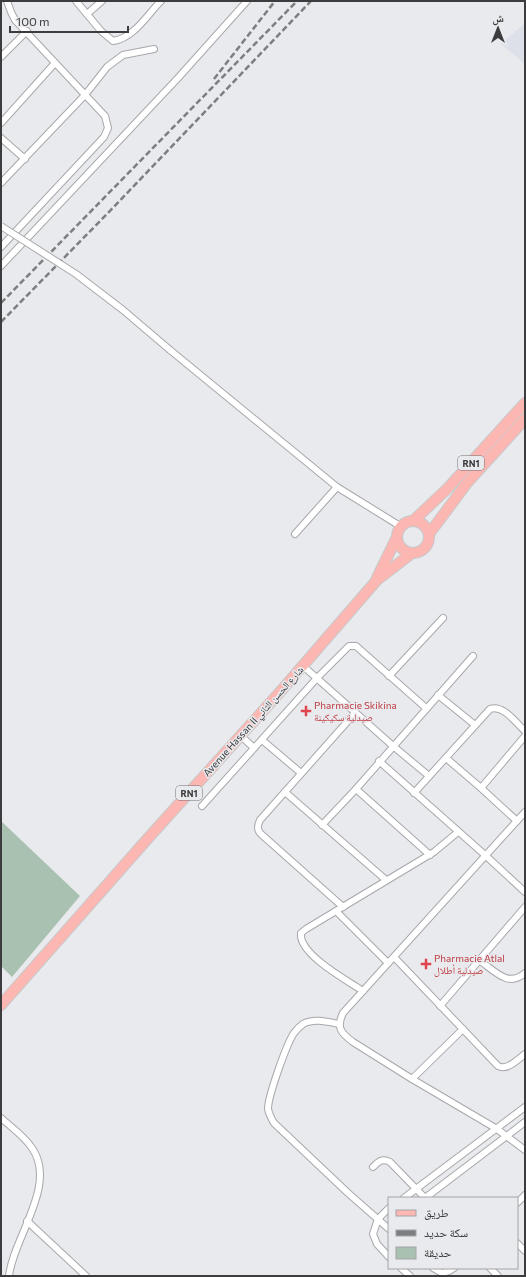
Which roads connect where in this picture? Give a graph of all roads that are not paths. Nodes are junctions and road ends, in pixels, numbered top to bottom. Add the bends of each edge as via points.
1 (8, 1) edge
2 (76, 1) edge
3 (102, 1) edge
4 (161, 1) edge
5 (248, 1) edge
6 (1, 6) edge
7 (87, 14) junction
8 (27, 31) junction
9 (154, 49) dead end
10 (1, 57) edge
11 (55, 63) junction
12 (85, 94) junction
13 (1, 123) edge
14 (1, 138) edge
15 (25, 159) junction
16 (1, 183) edge
17 (1, 226) edge
18 (1, 247) edge
19 (1, 266) edge
20 (525, 404) edge
21 (525, 419) edge
22 (337, 487) junction
23 (414, 520) junction
24 (400, 526) junction
25 (295, 534) dead end
26 (429, 534) junction
27 (396, 539) junction
28 (412, 553) junction
29 (376, 580) junction
30 (443, 618) dead end
31 (473, 656) dead end
32 (302, 666) junction
33 (389, 676) junction
34 (317, 678) junction
35 (438, 695) junction
36 (426, 708) junction
37 (355, 713) junction
38 (475, 725) junction
39 (525, 731) edge
40 (240, 736) junction
41 (525, 736) edge
42 (262, 740) junction
43 (393, 746) junction
44 (254, 748) junction
45 (446, 758) junction
46 (379, 761) junction
47 (301, 773) junction
48 (430, 776) junction
49 (481, 788) junction
50 (356, 789) junction
51 (285, 792) junction
52 (414, 793) junction
53 (202, 806) dead end
54 (525, 812) edge
55 (517, 821) junction
56 (322, 825) junction
57 (458, 832) junction
58 (430, 855) junction
59 (485, 855) junction
60 (386, 880) junction
61 (525, 892) edge
62 (525, 907) edge
63 (343, 908) junction
64 (336, 911) junction
65 (394, 957) junction
66 (480, 960) junction
67 (388, 963) junction
68 (525, 973) edge
69 (363, 990) junction
70 (1, 1005) edge
71 (440, 1006) junction
72 (339, 1024) junction
73 (463, 1029) junction
74 (525, 1054) edge
75 (412, 1079) junction
76 (525, 1107) edge
77 (1, 1118) edge
78 (525, 1122) edge
79 (497, 1129) junction
80 (508, 1136) junction
81 (525, 1150) edge
82 (372, 1166) dead end
83 (417, 1189) junction
84 (525, 1194) edge
85 (405, 1197) edge
86 (424, 1197) edge
87 (426, 1197) edge
88 (518, 1202) edge
89 (388, 1209) edge
90 (378, 1219) junction
91 (28, 1221) junction
92 (388, 1226) edge
93 (375, 1228) junction
94 (388, 1256) edge
95 (402, 1269) edge
96 (435, 1269) edge
97 (453, 1269) edge
98 (9, 1276) edge
99 (86, 1276) edge
100 (410, 1276) edge

1 - 6 street
1 - 8 street via 15,20
2 - 7 street
3 - 7 street
4 - 7 street via 121,40 113,41
5 - 19 street
8 - 10 street
8 - 11 street
9 - 12 street via 123,55 107,67
11 - 12 street
11 - 13 street
12 - 15 street
12 - 18 street via 105,116 107,133
14 - 15 street
15 - 16 street
17 - 22 street, bridge via 76,274 123,310
20 - 23 main road, RN1 via 447,489
21 - 26 main road, RN1 via 467,483
22 - 24 street
22 - 25 street
23 - 24 main road, RN1
23 - 26 main road via 421,522
24 - 27 main road, RN1
26 - 28 main road, RN1 via 429,542 425,548
27 - 28 main road via 399,546
27 - 29 main road, Avenue Hassan II شارع الحسن الثاني / RN1
28 - 29 main road, Avenue Hassan II شارع الحسن الثاني / RN1
29 - 32 main road, Avenue Hassan II شارع الحسن الثاني / RN1
30 - 33 street
31 - 35 street
32 - 34 street
32 - 40 main road, Avenue Hassan II شارع الحسن الثاني / RN1
33 - 34 street via 356,646 351,645
33 - 36 street
34 - 37 street
34 - 42 street
35 - 36 street
35 - 38 street
36 - 43 street
37 - 43 street
37 - 47 street
38 - 39 street via 490,709 497,707
38 - 45 street
40 - 44 street
40 - 70 main road, Avenue Hassan II شارع الحسن الثاني / RN1
41 - 49 street
42 - 44 street
42 - 47 street
43 - 46 street
43 - 48 street
44 - 53 street
45 - 48 street
45 - 49 street
46 - 50 street
46 - 52 street
47 - 51 street
48 - 52 street
49 - 55 street
50 - 56 street
50 - 58 street
51 - 56 street
51 - 63 street via 260,820 258,831
52 - 57 street
54 - 55 street
55 - 59 street
56 - 60 street
57 - 58 street
57 - 59 street
58 - 60 street
59 - 61 street
59 - 65 street
60 - 63 street
62 - 66 street
63 - 64 street
64 - 67 street
64 - 69 street via 303,931 301,937 306,947 321,963
65 - 67 street
65 - 71 street
66 - 68 street via 507,979 520,978
66 - 71 street
67 - 69 street
69 - 72 street via 343,1013
71 - 73 street
72 - 75 street via 346,1036
72 - 90 street via 309,1022 294,1033 271,1091 269,1115 278,1127
73 - 74 street via 500,1068 508,1066
73 - 75 street
75 - 79 street
76 - 79 street
77 - 91 street via 28,1143 39,1164 40,1180
78 - 80 street
79 - 80 street
79 - 83 street
80 - 81 street
80 - 87 street
82 - 83 street via 379,1160 387,1161
83 - 85 street
83 - 86 street
84 - 88 street
89 - 90 street
90 - 92 street
90 - 93 street
91 - 98 street via 12,1260
91 - 99 street
92 - 93 street
93 - 94 street via 375,1240
95 - 100 street
96 - 97 street via 442,1273

